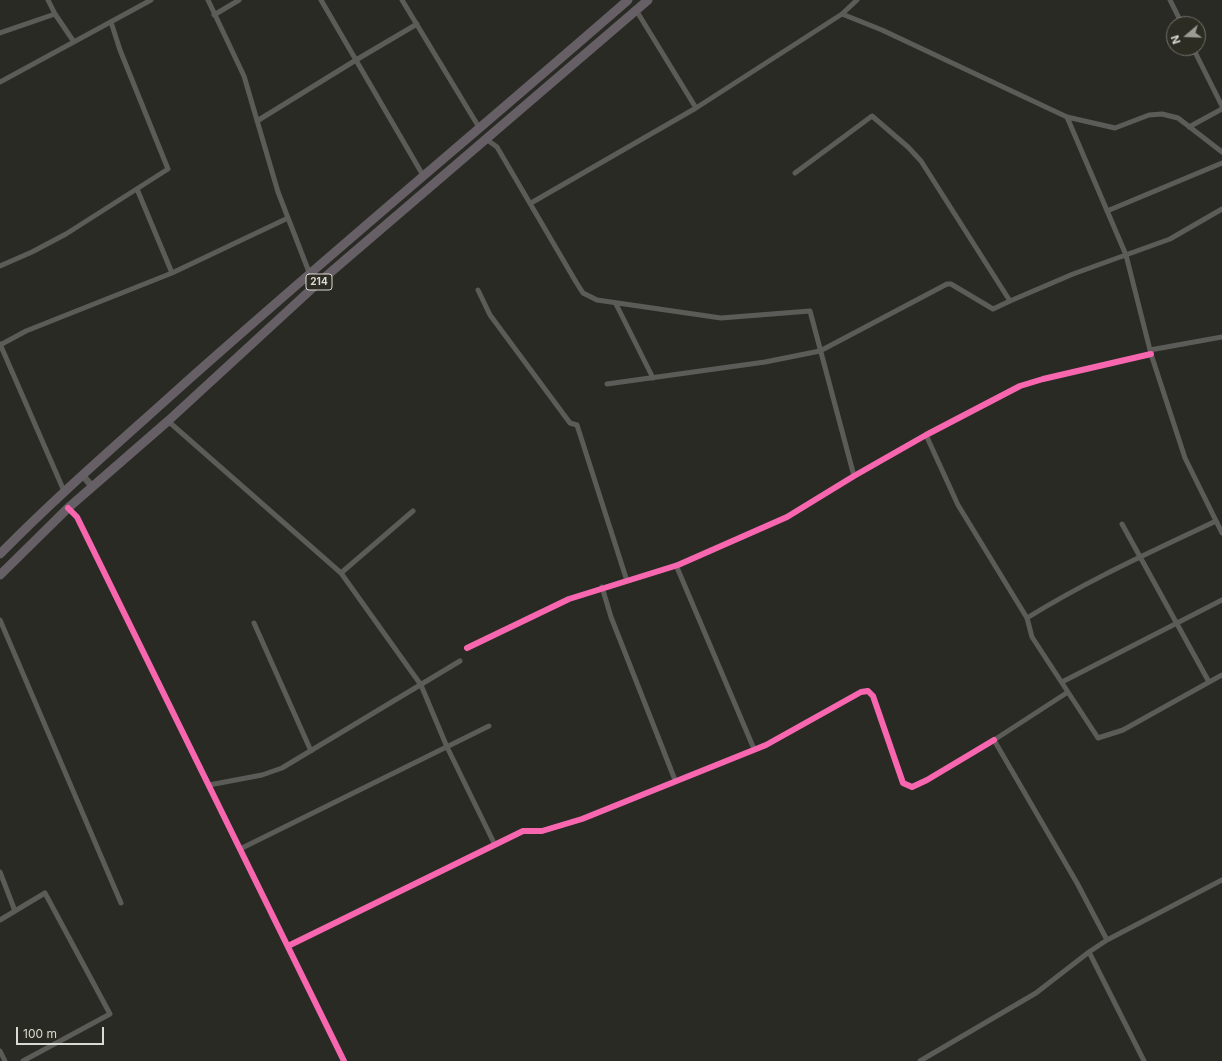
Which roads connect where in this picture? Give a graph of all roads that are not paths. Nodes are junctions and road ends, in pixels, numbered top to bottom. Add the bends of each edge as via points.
1 (48, 0) edge
2 (151, 0) edge
3 (208, 0) edge
4 (239, 0) edge
5 (321, 0) edge
6 (402, 0) edge
7 (628, 0) edge
8 (648, 0) edge
9 (857, 0) edge
10 (1170, 0) edge
11 (636, 10) junction
12 (55, 14) junction
13 (842, 14) junction
14 (214, 15) junction
15 (1178, 16) edge
16 (112, 22) junction
17 (417, 24) junction
18 (0, 33) edge
19 (74, 42) junction
20 (1197, 56) edge
21 (356, 60) junction
22 (0, 82) edge
23 (1222, 106) edge
24 (696, 108) junction
25 (1222, 109) edge
26 (1067, 117) junction
27 (257, 121) junction
28 (1189, 127) junction
29 (480, 129) junction
30 (486, 139) junction
31 (1222, 152) edge
32 (1222, 163) edge
33 (795, 173) dead end
34 (424, 177) junction
35 (137, 189) junction
36 (531, 203) junction
37 (1222, 209) edge
38 (1107, 211) junction
39 (288, 218) junction
40 (1126, 255) junction
41 (0, 266) edge
42 (309, 272) junction
43 (172, 273) junction
44 (478, 290) dead end
45 (1010, 301) junction
46 (616, 304) junction
47 (1222, 337) edge
48 (0, 344) edge
49 (820, 351) junction
50 (1150, 352) junction
51 (653, 378) junction
52 (607, 384) dead end
53 (168, 421) junction
54 (926, 435) junction
55 (82, 475) junction
56 (854, 476) junction
57 (93, 487) junction
58 (64, 491) junction
59 (68, 508) junction
60 (413, 511) dead end
61 (1216, 521) junction
62 (1122, 524) dead end
63 (1222, 533) edge
64 (0, 554) edge
65 (1140, 558) junction
66 (676, 565) junction
67 (341, 573) junction
68 (0, 575) edge
69 (627, 581) junction
70 (602, 587) junction
71 (1222, 600) edge
72 (1027, 618) junction
73 (0, 620) edge
74 (254, 622) dead end
75 (1176, 623) junction
76 (467, 648) dead end
77 (460, 661) dead end
78 (1222, 675) edge
79 (1062, 682) junction
80 (1209, 682) junction
81 (421, 685) junction
82 (1068, 692) junction
83 (489, 726) dead end
84 (994, 740) junction
85 (447, 747) junction
86 (754, 749) junction
87 (311, 751) junction
88 (675, 780) junction
89 (209, 785) junction
90 (495, 845) junction
91 (240, 849) junction
92 (0, 872) edge
93 (1222, 880) edge
94 (121, 903) dead end
95 (15, 911) junction
96 (0, 920) edge
97 (1107, 940) junction
98 (288, 946) junction
99 (1089, 952) junction
100 (0, 1052) edge
101 (5, 1061) edge
102 (23, 1061) edge
103 (344, 1061) edge
104 (920, 1061) edge
105 (1144, 1061) edge

1 - 12 street
2 - 16 street
3 - 14 street
4 - 14 street
5 - 21 street
6 - 17 street
7 - 29 highway, 214
8 - 11 highway, 214
9 - 13 street
10 - 15 street
11 - 24 street
11 - 30 highway, 214
12 - 18 street
12 - 19 street
13 - 24 street
13 - 26 street via 882,30
14 - 27 street via 244,76
16 - 19 street
16 - 35 street via 120,50 168,169
17 - 21 street
17 - 29 street
19 - 22 street
20 - 23 street
21 - 27 street
21 - 34 street
24 - 36 street
25 - 28 street
26 - 28 street via 1115,128 1143,116 1162,114 1178,118
26 - 38 street
27 - 39 street
28 - 31 street
29 - 34 highway, 214
30 - 36 street via 496,147
30 - 53 highway, 214 via 317,284
32 - 38 street
33 - 45 street via 872,116 922,161
34 - 42 highway, 214
35 - 41 street via 66,234
35 - 43 street
36 - 46 street via 583,293 597,300
37 - 40 street via 1170,239
38 - 40 street
39 - 42 street
39 - 43 street
40 - 45 street
40 - 50 street
42 - 55 highway, 214
43 - 48 street via 26,331
44 - 69 street via 490,316 570,423 577,425
45 - 49 street via 993,309 947,284
46 - 49 street via 721,318 810,311
46 - 51 street
47 - 50 street
48 - 58 street
49 - 51 street via 765,362
49 - 56 street
50 - 54 street via 1020,386
50 - 61 street via 1185,458
51 - 52 street
53 - 57 highway, 214
53 - 67 street
54 - 56 street
54 - 72 street via 958,505
55 - 57 main road
55 - 58 highway, 214
56 - 66 street via 787,518
57 - 59 highway, 214
58 - 64 highway, 214
59 - 68 highway, 214
59 - 89 street via 77,517
60 - 67 street
61 - 63 street
61 - 65 street
62 - 65 street
65 - 72 street via 1068,593
65 - 75 street
66 - 69 street
66 - 86 street
67 - 81 street
69 - 70 street
70 - 76 street via 563,602
70 - 88 street via 611,617
71 - 75 street
72 - 79 street via 1032,637
73 - 94 street
74 - 87 street
75 - 79 street
75 - 80 street
77 - 81 street
78 - 80 street
79 - 82 street
80 - 82 street via 1123,730 1098,738
81 - 85 street
81 - 87 street
82 - 84 street
83 - 85 street
84 - 86 street via 927,780 912,786 903,782 874,696 868,691 861,692 766,745
84 - 97 street
85 - 90 street
85 - 91 street
86 - 88 street
87 - 89 street via 282,768 262,775
88 - 90 street via 582,819 542,831 523,831
89 - 91 street
90 - 98 street
91 - 98 street
92 - 95 street
93 - 97 street
95 - 96 street
95 - 102 street via 45,893 110,1014
97 - 99 street
98 - 103 street
99 - 104 street via 1036,992
99 - 105 street
100 - 101 street

